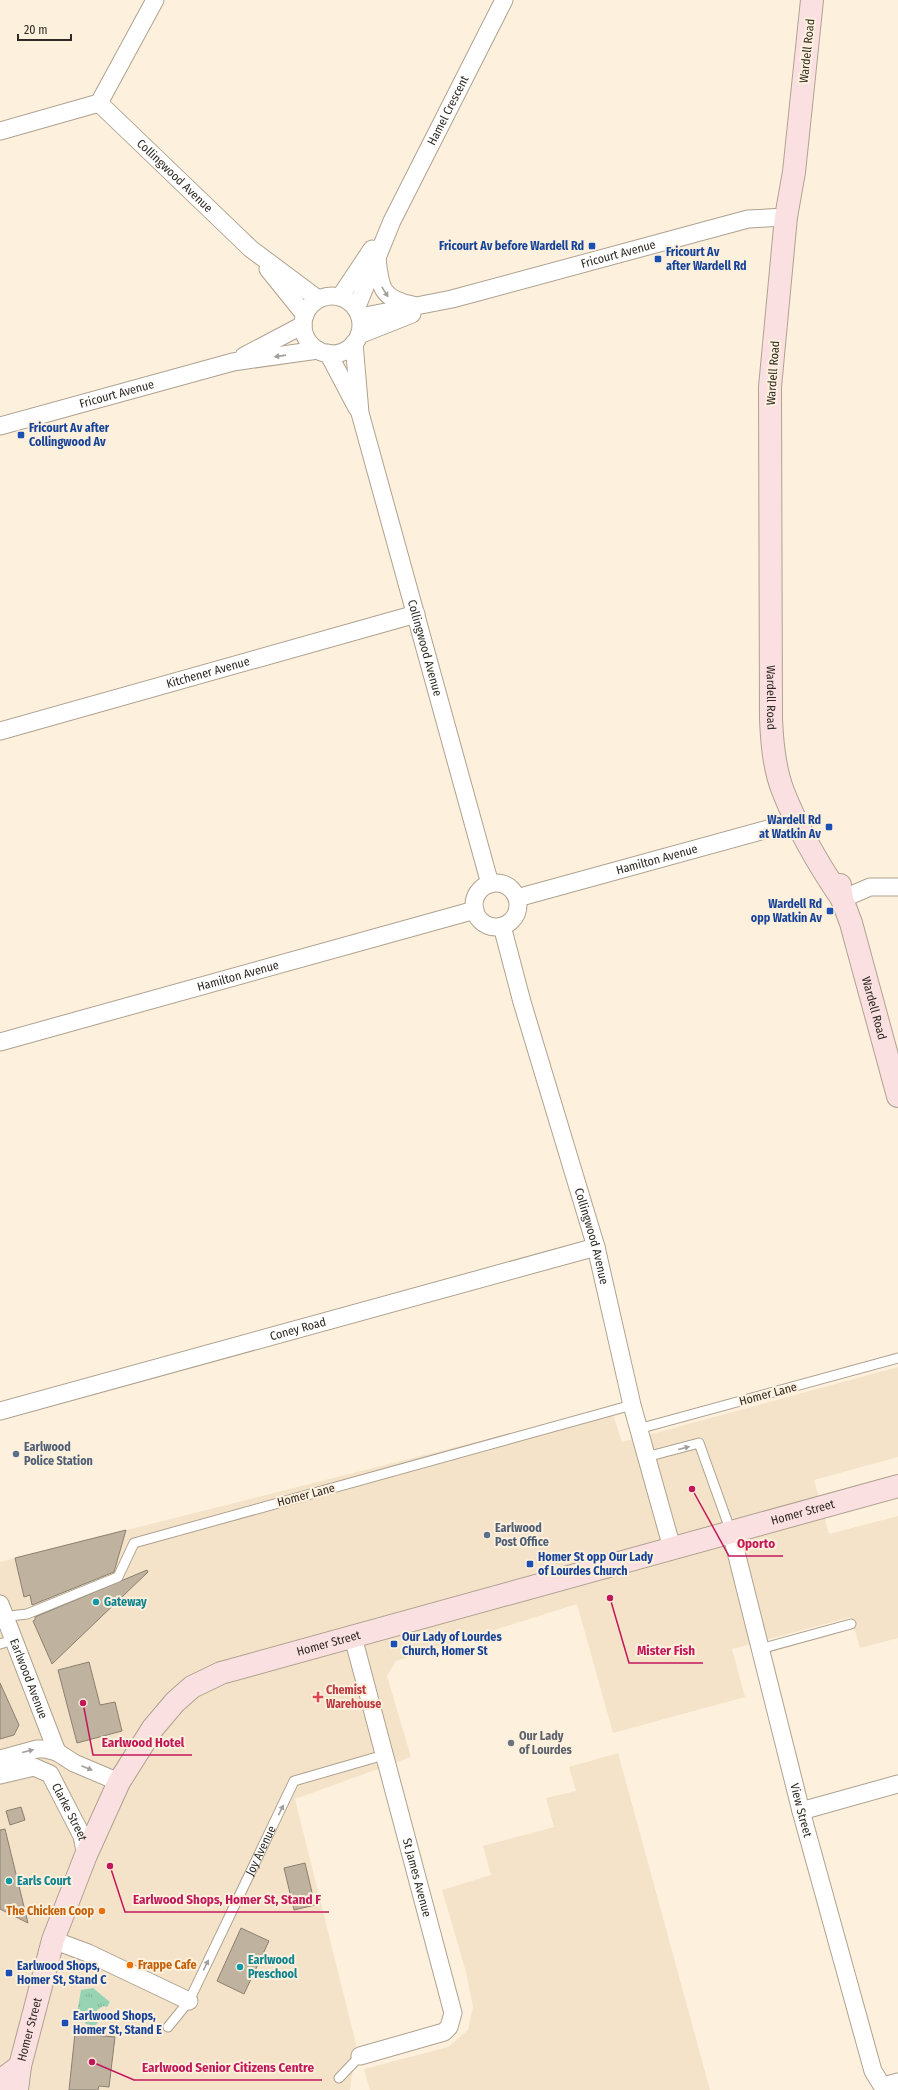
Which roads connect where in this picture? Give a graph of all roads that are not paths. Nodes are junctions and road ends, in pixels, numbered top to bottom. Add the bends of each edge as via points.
1 (155, 0) edge
2 (504, 0) edge
3 (812, 0) edge
4 (99, 103) junction
5 (0, 131) edge
6 (786, 217) junction
7 (392, 220) junction
8 (251, 249) junction
9 (377, 258) junction
10 (340, 297) junction
11 (318, 299) junction
12 (452, 299) junction
13 (416, 305) junction
14 (358, 313) junction
15 (304, 320) junction
16 (357, 339) junction
17 (323, 352) junction
18 (233, 362) junction
19 (360, 413) junction
20 (0, 426) edge
21 (416, 614) junction
22 (0, 731) edge
23 (772, 749) junction
24 (797, 821) junction
25 (490, 884) junction
26 (898, 887) edge
27 (517, 898) junction
28 (842, 899) junction
29 (475, 910) junction
30 (502, 926) junction
31 (0, 1042) edge
32 (898, 1096) edge
33 (596, 1247) junction
34 (898, 1358) edge
35 (632, 1405) junction
36 (0, 1411) edge
37 (638, 1429) junction
38 (646, 1457) junction
39 (898, 1486) edge
40 (731, 1532) junction
41 (672, 1548) junction
42 (1, 1613) edge
43 (851, 1624) dead end
44 (353, 1636) junction
45 (6, 1642) edge
46 (760, 1649) junction
47 (57, 1752) junction
48 (384, 1755) junction
49 (0, 1758) edge
50 (0, 1775) edge
51 (119, 1782) junction
52 (898, 1784) edge
53 (802, 1811) junction
54 (86, 1855) junction
55 (53, 1940) junction
56 (189, 2001) junction
57 (168, 2027) dead end
58 (360, 2056) joint
59 (20, 2066) junction
60 (339, 2078) dead end
61 (0, 2081) edge
62 (898, 2082) edge
63 (17, 2090) edge
64 (28, 2090) edge

1 - 4 street
2 - 7 street, Hamel Crescent
3 - 6 street, Wardell Road via 794,172
4 - 5 street
4 - 8 street, Collingwood Avenue
6 - 12 street, Fricourt Avenue via 748,219
6 - 23 street, Wardell Road via 770,387
7 - 9 street, Hamel Crescent
7 - 10 street, Hamel Crescent
8 - 11 street, Collingwood Avenue
8 - 15 street, Collingwood Avenue
9 -> 13 street, Hamel Crescent via 381,285 385,293 396,301
9 - 14 street, Hamel Crescent
10 - 11 street
10 - 14 street via 350,302
11 - 15 street via 310,306
12 - 13 street, Fricourt Avenue
12 - 16 street, Fricourt Avenue
13 - 14 street, Fricourt Avenue
14 - 16 street via 361,326
15 - 17 street via 307,340
15 - 18 street, Fricourt Avenue
16 - 17 street via 347,349 338,353
16 - 19 street, Collingwood Avenue
17 -> 18 street, Fricourt Avenue
17 - 19 street, Collingwood Avenue
18 - 20 street, Fricourt Avenue
19 - 21 street, Collingwood Avenue
21 - 22 street, Kitchener Avenue
21 - 25 street, Collingwood Avenue
23 - 24 street, Wardell Road via 782,790
23 - 28 street, Wardell Road via 795,785 839,874
24 - 27 street, Hamilton Avenue
24 - 28 street, Wardell Road
25 - 27 street via 497,883 510,887
25 - 29 street via 479,891
26 - 28 street via 870,887
27 - 30 street via 517,912
28 - 32 street, Wardell Road via 851,923
29 - 30 street via 477,916 488,925
29 - 31 street, Hamilton Avenue
30 - 33 street, Collingwood Avenue via 522,1002
33 - 35 street, Collingwood Avenue
33 - 36 street, Coney Road
34 - 37 lane, Homer Lane
35 - 37 street, Collingwood Avenue
35 - 42 lane, Homer Lane via 134,1543 118,1577 27,1614
37 - 38 street, Collingwood Avenue
38 -> 40 lane via 699,1444
38 - 41 street, Collingwood Avenue
39 - 40 street, Homer Street
40 - 41 street, Homer Street
40 - 46 street, View Street
41 - 44 street, Homer Street
42 - 45 street, Earlwood Avenue
43 - 46 lane
44 - 48 street, St James Avenue
44 - 51 street, Homer Street via 222,1672 192,1687 174,1702 153,1728
45 - 47 street, Earlwood Avenue
46 - 53 street, View Street
49 -> 47 street via 37,1749
47 -> 51 street via 74,1763
56 -> 48 lane, Joy Avenue via 294,1781
48 - 58 street, St James Avenue via 453,2013 449,2027 444,2032
50 - 54 street, Clarke Street via 34,1767 50,1774 82,1836
51 - 54 street, Homer Street
52 - 53 street
53 - 62 street, View Street via 873,2071 881,2084
54 - 55 street, Homer Street
55 - 56 street via 88,1953
55 - 59 street, Homer Street
56 - 57 lane, Joy Avenue
58 - 60 lane
59 - 61 street
59 - 63 street, Homer Street
59 - 64 street

